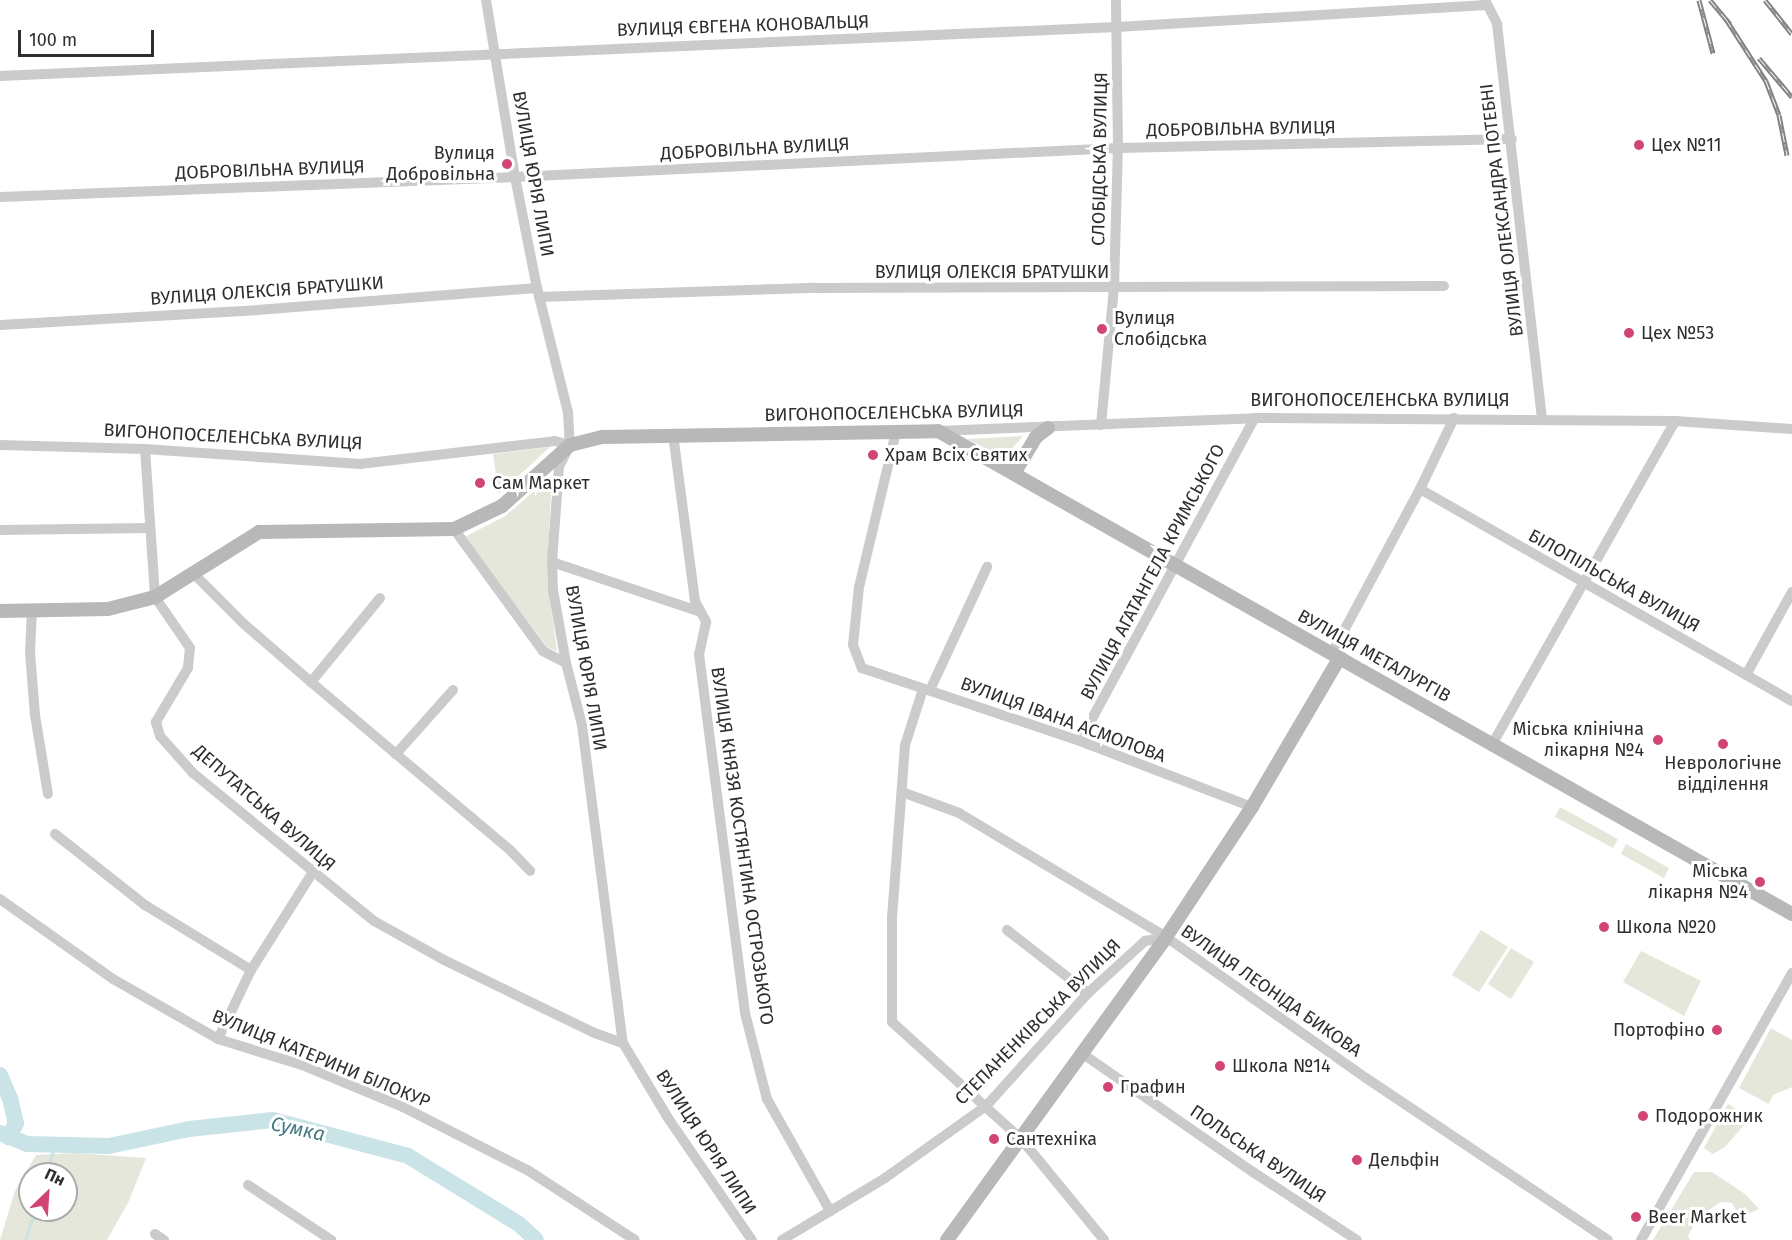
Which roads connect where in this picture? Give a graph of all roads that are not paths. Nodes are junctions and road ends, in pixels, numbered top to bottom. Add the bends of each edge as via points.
1 (486, 0) edge
2 (1116, 0) edge
3 (1486, 2) edge
4 (1117, 27) junction
5 (494, 53) junction
6 (0, 76) edge
7 (1512, 139) junction
8 (1118, 148) junction
9 (515, 177) junction
10 (0, 197) edge
11 (1444, 286) dead end
12 (1114, 288) junction
13 (538, 292) junction
14 (0, 325) edge
15 (1255, 418) junction
16 (1454, 418) junction
17 (1542, 418) junction
18 (1675, 421) junction
19 (1101, 425) junction
20 (1048, 428) junction
21 (1792, 429) edge
22 (938, 431) junction
23 (896, 432) junction
24 (673, 434) junction
25 (0, 444) edge
26 (570, 445) junction
27 (145, 449) junction
28 (1016, 472) junction
29 (1420, 489) junction
30 (149, 528) junction
31 (454, 529) junction
32 (0, 530) edge
33 (552, 562) junction
34 (1175, 565) junction
35 (987, 567) dead end
36 (193, 573) junction
37 (1583, 584) junction
38 (1792, 592) edge
39 (155, 597) junction
40 (380, 598) dead end
41 (32, 610) junction
42 (0, 611) edge
43 (701, 612) junction
44 (1336, 655) junction
45 (566, 663) junction
46 (1746, 675) junction
47 (311, 682) junction
48 (927, 689) junction
49 (453, 690) dead end
50 (1792, 700) edge
51 (1080, 741) junction
52 (1492, 743) junction
53 (396, 754) junction
54 (902, 792) junction
55 (48, 794) dead end
56 (1252, 807) junction
57 (55, 834) dead end
58 (530, 871) dead end
59 (313, 872) junction
60 (0, 899) edge
61 (1792, 914) edge
62 (1007, 930) dead end
63 (1166, 937) junction
64 (251, 970) junction
65 (1792, 973) edge
66 (1088, 993) junction
67 (218, 1040) junction
68 (623, 1043) junction
69 (1083, 1054) junction
70 (986, 1106) junction
71 (1022, 1140) junction
72 (248, 1185) dead end
73 (830, 1211) junction
74 (331, 1240) edge
75 (635, 1240) edge
76 (752, 1240) edge
77 (782, 1240) edge
78 (947, 1240) edge
79 (1104, 1240) edge
80 (1357, 1240) edge
81 (1608, 1240) edge
82 (1641, 1240) edge

1 - 5 street, ВУЛИЦЯ ЮРІЯ ЛИПИ
2 - 4 street, СЛОБІДСЬКА ВУЛИЦЯ
3 - 4 street, ВУЛИЦЯ ЄВГЕНА КОНОВАЛЬЦЯ
3 - 7 street, ВУЛИЦЯ ОЛЕКСАНДРА ПОТЕБНІ via 1497,24
4 - 5 street, ВУЛИЦЯ ЄВГЕНА КОНОВАЛЬЦЯ
4 - 8 street, СЛОБІДСЬКА ВУЛИЦЯ
5 - 6 street, ВУЛИЦЯ ЄВГЕНА КОНОВАЛЬЦЯ
5 - 9 street, ВУЛИЦЯ ЮРІЯ ЛИПИ
7 - 8 street, ДОБРОВІЛЬНА ВУЛИЦЯ
7 - 17 street, ВУЛИЦЯ ОЛЕКСАНДРА ПОТЕБНІ
8 - 9 street, ДОБРОВІЛЬНА ВУЛИЦЯ
8 - 12 street, СЛОБІДСЬКА ВУЛИЦЯ
9 - 10 street, ДОБРОВІЛЬНА ВУЛИЦЯ
9 - 13 street, ВУЛИЦЯ ЮРІЯ ЛИПИ
11 - 12 street, ВУЛИЦЯ ОЛЕКСІЯ БРАТУШКИ
12 - 13 street, ВУЛИЦЯ ОЛЕКСІЯ БРАТУШКИ
12 - 19 street, СЛОБІДСЬКА ВУЛИЦЯ
13 - 14 street, ВУЛИЦЯ ОЛЕКСІЯ БРАТУШКИ
13 - 26 street, ВУЛИЦЯ ЮРІЯ ЛИПИ via 568,412
15 - 16 street, ВИГОНОПОСЕЛЕНСЬКА ВУЛИЦЯ
15 - 19 street, ВИГОНОПОСЕЛЕНСЬКА ВУЛИЦЯ
15 - 34 street, ВУЛИЦЯ АГАТАНГЕЛА КРИМСЬКОГО
16 - 17 street, ВИГОНОПОСЕЛЕНСЬКА ВУЛИЦЯ
16 - 29 street
17 - 18 street, ВИГОНОПОСЕЛЕНСЬКА ВУЛИЦЯ
18 - 21 street, ВИГОНОПОСЕЛЕНСЬКА ВУЛИЦЯ
18 - 37 street
19 - 20 street, ВИГОНОПОСЕЛЕНСЬКА ВУЛИЦЯ
20 - 22 street, ВИГОНОПОСЕЛЕНСЬКА ВУЛИЦЯ
20 - 28 main road via 1036,437
22 - 23 main road, ВИГОНОПОСЕЛЕНСЬКА ВУЛИЦЯ
22 - 28 main road, ВУЛИЦЯ МЕТАЛУРГІВ
23 - 24 main road, ВИГОНОПОСЕЛЕНСЬКА ВУЛИЦЯ
23 - 48 street, ВУЛИЦЯ ІВАНА АСМОЛОВА via 859,587 853,645 862,668
24 - 26 main road, ВИГОНОПОСЕЛЕНСЬКА ВУЛИЦЯ via 603,437
24 - 43 street, ВУЛИЦЯ КНЯЗЯ КОСТЯНТИНА ОСТРОЗЬКОГО via 695,601
25 - 27 street, ВИГОНОПОСЕЛЕНСЬКА ВУЛИЦЯ
26 - 27 street, ВИГОНОПОСЕЛЕНСЬКА ВУЛИЦЯ via 555,441 360,464
26 - 31 main road via 502,506
26 - 33 street, ВУЛИЦЯ ЮРІЯ ЛИПИ via 559,467
27 - 30 street, ДЕПУТАТСЬКА ВУЛИЦЯ
28 - 34 main road, ВУЛИЦЯ МЕТАЛУРГІВ
29 - 37 street, БІЛОПІЛЬСЬКА ВУЛИЦЯ
29 - 44 street
30 - 32 street
30 - 39 street, ДЕПУТАТСЬКА ВУЛИЦЯ
31 - 36 main road via 259,532
31 - 45 street via 543,651
33 - 43 street
33 - 45 street, ВУЛИЦЯ ЮРІЯ ЛИПИ
34 - 44 main road, ВУЛИЦЯ МЕТАЛУРГІВ
34 - 51 street, ВУЛИЦЯ АГАТАНГЕЛА КРИМСЬКОГО
35 - 48 street
36 - 39 main road
36 - 47 street
37 - 46 street, БІЛОПІЛЬСЬКА ВУЛИЦЯ
37 - 52 street
38 - 46 street
39 - 41 main road via 108,609
39 - 59 street, ДЕПУТАТСЬКА ВУЛИЦЯ via 190,648 188,668 156,722 160,736 193,773
40 - 47 street
41 - 42 main road
41 - 55 street via 33,694
43 - 73 street, ВУЛИЦЯ КНЯЗЯ КОСТЯНТИНА ОСТРОЗЬКОГО via 706,622 699,654 745,1013 767,1099
44 - 52 main road, ВУЛИЦЯ МЕТАЛУРГІВ
44 - 56 main road
45 - 68 street, ВУЛИЦЯ ЮРІЯ ЛИПИ via 582,725
46 - 50 street, БІЛОПІЛЬСЬКА ВУЛИЦЯ
47 - 53 street
48 - 51 street, ВУЛИЦЯ ІВАНА АСМОЛОВА
48 - 54 street via 905,745
49 - 53 street
51 - 56 street, ВУЛИЦЯ ІВАНА АСМОЛОВА
52 - 61 main road, ВУЛИЦЯ МЕТАЛУРГІВ
53 - 58 street
54 - 63 street, ВУЛИЦЯ ЛЕОНІДА БИКОВА via 959,813
54 - 70 street via 892,917 892,1022
56 - 63 main road
57 - 64 street via 145,905
59 - 64 street
59 - 68 street, ДЕПУТАТСЬКА ВУЛИЦЯ via 374,921 444,960 592,1032
60 - 67 street, ВУЛИЦЯ КАТЕРИНИ БІЛОКУР via 113,979
62 - 66 street
63 - 66 street, СТЕПАНЕНКІВСЬКА ВУЛИЦЯ via 1145,941
63 - 69 main road
63 - 81 street, ВУЛИЦЯ ЛЕОНІДА БИКОВА via 1371,1082
64 - 67 street
65 - 82 street
66 - 70 street, СТЕПАНЕНКІВСЬКА ВУЛИЦЯ
67 - 75 street, ВУЛИЦЯ КАТЕРИНИ БІЛОКУР via 302,1065 404,1107 529,1171
68 - 76 street, ВУЛИЦЯ ЮРІЯ ЛИПИ via 668,1118
69 - 71 main road
69 - 80 street, ПОЛЬСЬКА ВУЛИЦЯ
70 - 71 street
70 - 73 street, СТЕПАНЕНКІВСЬКА ВУЛИЦЯ via 885,1178
71 - 78 main road
71 - 79 street
72 - 74 street
73 - 77 street, СТЕПАНЕНКІВСЬКА ВУЛИЦЯ

